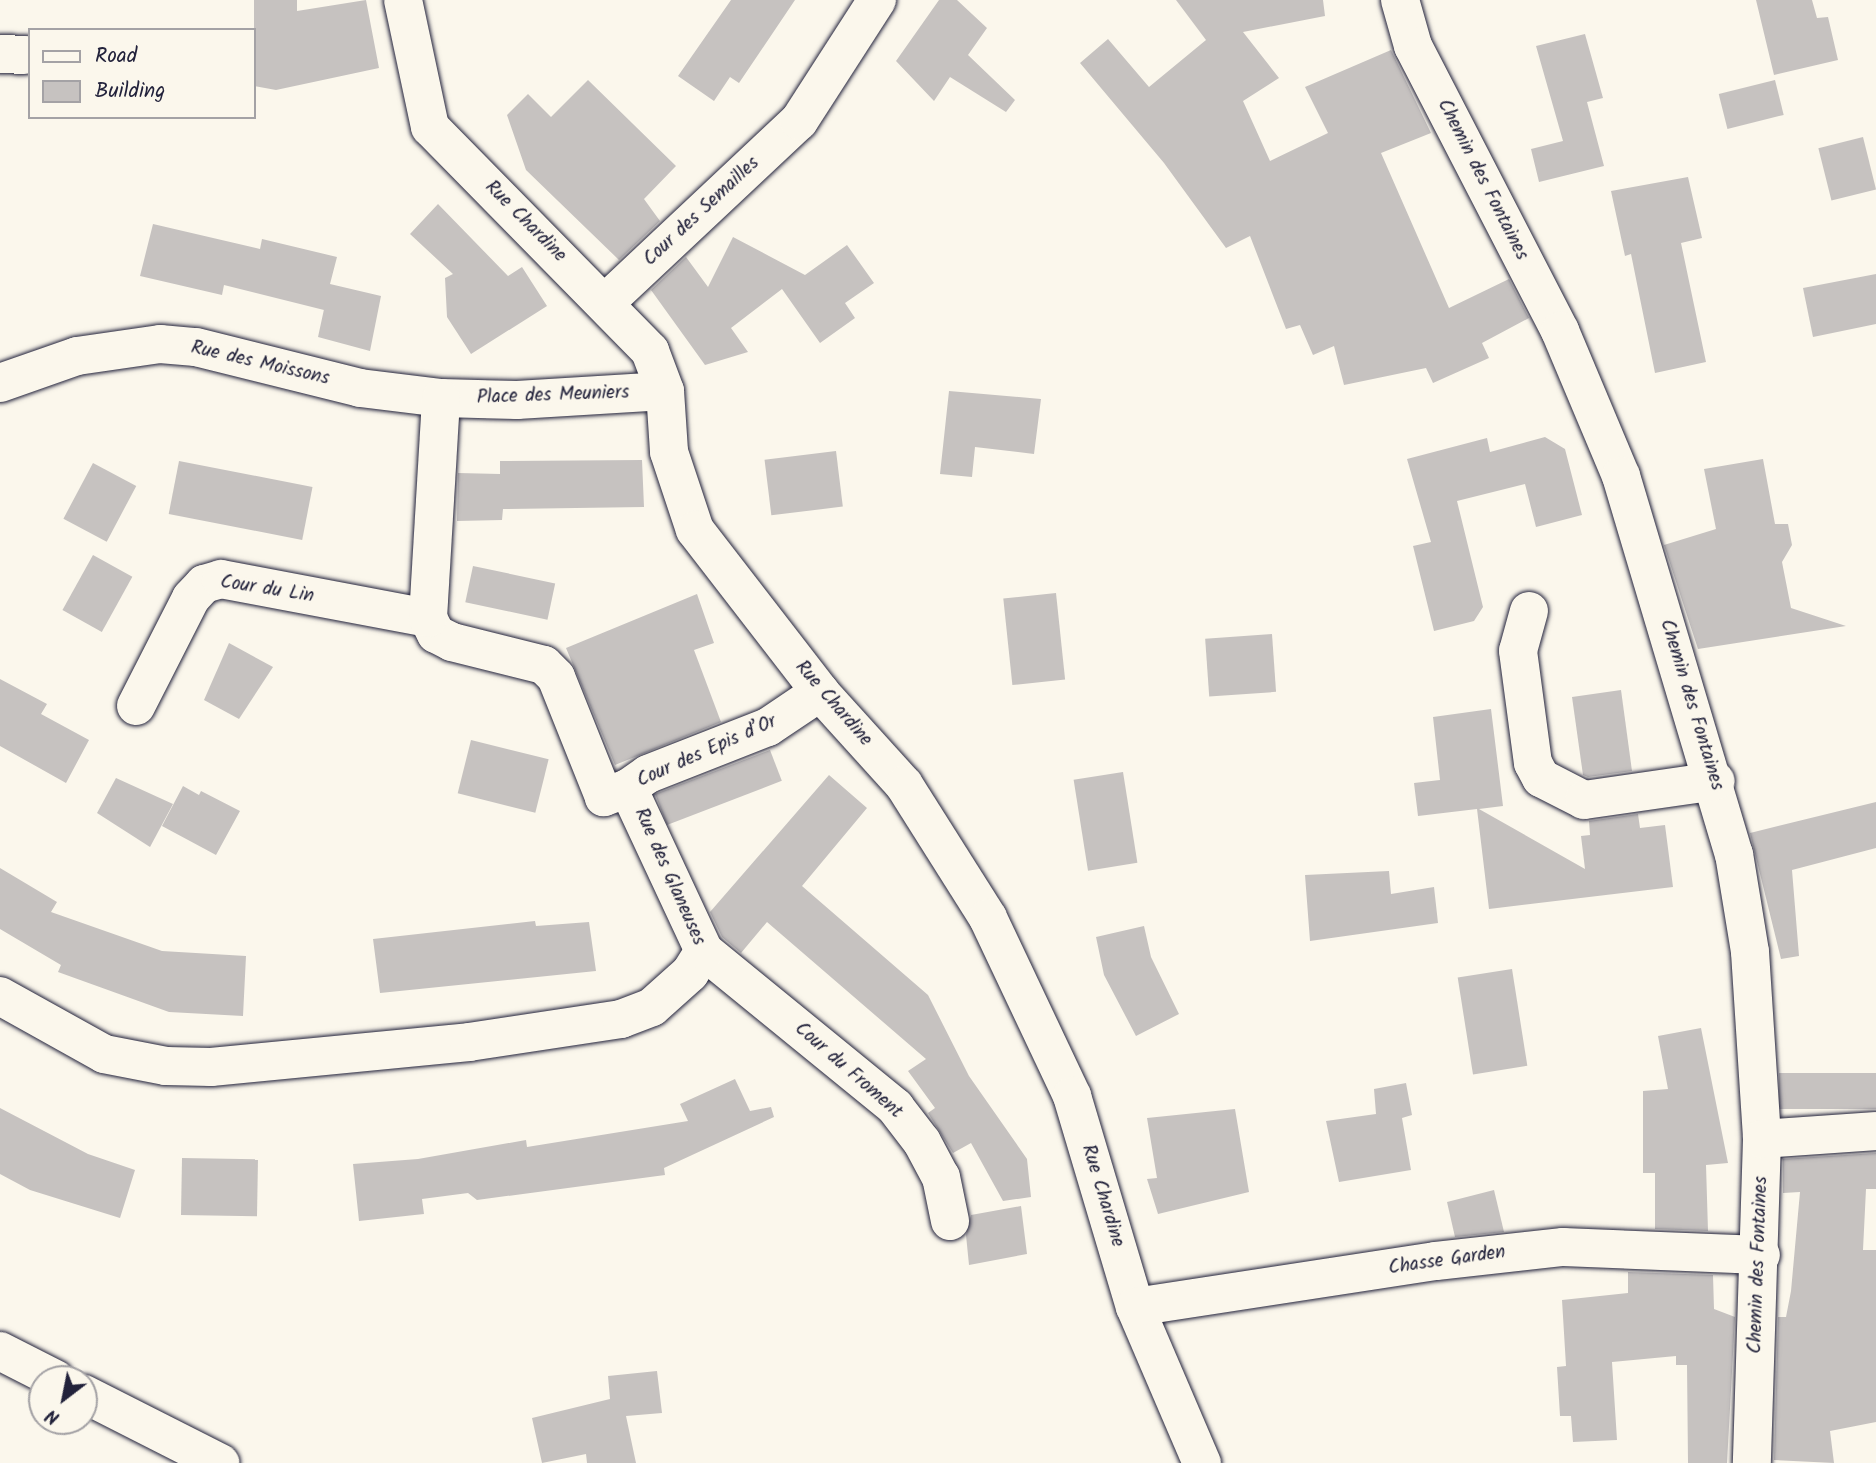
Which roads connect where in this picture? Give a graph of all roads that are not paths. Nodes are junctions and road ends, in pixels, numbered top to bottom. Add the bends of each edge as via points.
1 (403, 0) edge
2 (877, 0) edge
3 (1400, 0) edge
4 (605, 303) junction
5 (0, 383) edge
6 (665, 391) junction
7 (441, 398) junction
8 (1529, 611) dead end
9 (428, 618) junction
10 (820, 692) junction
11 (136, 706) dead end
12 (1716, 781) junction
13 (628, 788) junction
14 (704, 951) junction
15 (0, 996) edge
16 (1876, 1131) edge
17 (1762, 1139) junction
18 (950, 1221) dead end
19 (1760, 1255) junction
20 (1135, 1307) junction
21 (0, 1352) edge
22 (28, 1366) edge
23 (98, 1401) edge
24 (220, 1463) edge
25 (1202, 1463) edge
26 (1752, 1463) edge

1 - 4 street, Rue Chardine via 430,127
2 - 4 street, Cour des Semailles via 799,121
3 - 12 street, Chemin des Fontaines via 1413,47 1560,331 1621,475
4 - 6 street, Rue Chardine via 650,351
5 - 7 street, Rue des Moissons via 77,356 160,344 196,347 360,388
6 - 7 street, Place des Meuniers via 517,400
6 - 10 street, Rue Chardine via 669,453 695,530
7 - 9 street
8 - 12 street via 1518,651 1533,763 1541,778 1584,800
9 - 11 street, Cour du Lin via 221,579 204,584 191,598
9 - 13 street, Rue des Glaneuses via 436,634 452,642 544,665 556,677 604,797
10 - 13 street, Cour des Epis d’Or via 768,727 648,774
10 - 20 street, Rue Chardine via 904,785 1009,957 1072,1096
12 - 17 street, Chemin des Fontaines via 1750,952
13 - 14 street, Rue des Glaneuses
14 - 15 street, Rue des Glaneuses via 678,987 652,1007 621,1019 469,1042 211,1067 155,1065 104,1054
14 - 18 street, Cour du Froment via 895,1107 941,1177
16 - 17 street
17 - 19 street, Chemin des Fontaines
19 - 20 street, Chasse Garden via 1563,1247 1436,1261
19 - 26 street, Chemin des Fontaines
20 - 25 street, Rue Chardine
21 - 22 street
23 - 24 street

